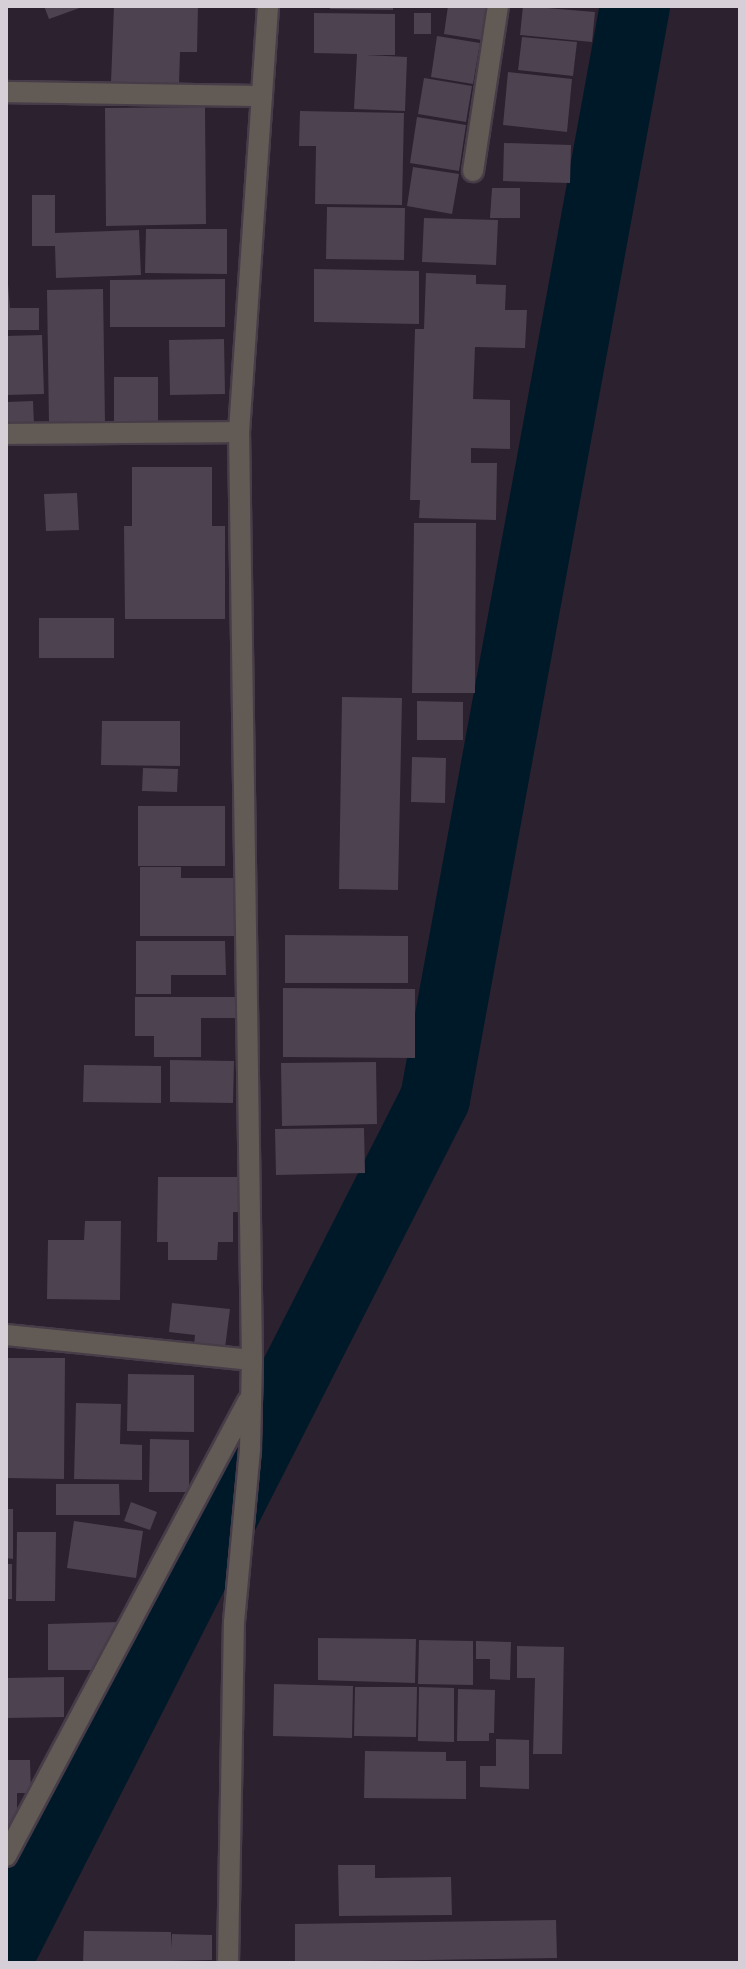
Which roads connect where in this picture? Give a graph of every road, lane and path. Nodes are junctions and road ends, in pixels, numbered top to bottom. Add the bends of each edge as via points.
1 (268, 6) edge
2 (498, 6) edge
3 (6, 92) edge
4 (262, 96) junction
5 (473, 171) dead end
6 (239, 432) junction
7 (6, 434) edge
8 (6, 1335) edge
9 (252, 1360) junction
10 (252, 1394) junction
11 (6, 1856) edge
12 (228, 1963) edge

1 - 4 street
2 - 5 street
3 - 4 street
4 - 6 street
6 - 7 street
6 - 9 street
8 - 9 street
9 - 10 street
10 - 11 street
10 - 12 street via 234,1622

